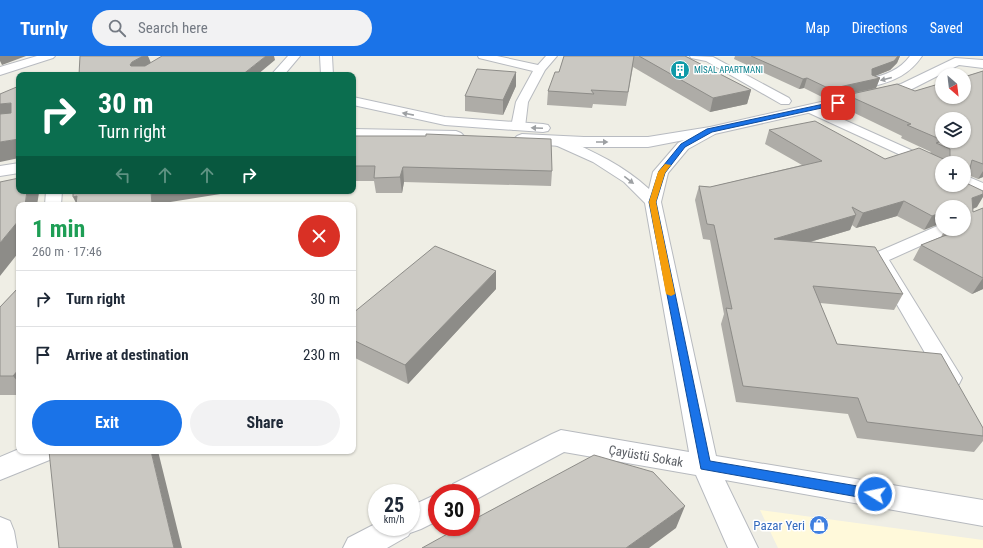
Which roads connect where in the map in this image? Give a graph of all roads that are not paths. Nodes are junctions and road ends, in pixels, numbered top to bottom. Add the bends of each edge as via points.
1 (49, 56) edge
2 (294, 56) edge
3 (326, 56) edge
4 (483, 56) edge
5 (552, 56) edge
6 (695, 56) edge
7 (925, 57) edge
8 (712, 58) edge
9 (961, 60) edge
10 (983, 64) edge
11 (540, 69) junction
12 (0, 71) edge
13 (280, 72) edge
14 (327, 72) edge
15 (785, 101) junction
16 (356, 102) edge
17 (811, 109) junction
18 (518, 127) junction
19 (650, 128) dead end
20 (634, 129) dead end
21 (710, 131) junction
22 (356, 133) edge
23 (558, 140) junction
24 (935, 167) edge
25 (16, 168) edge
26 (0, 171) edge
27 (16, 179) edge
28 (0, 182) edge
29 (971, 183) edge
30 (983, 189) edge
31 (653, 202) junction
32 (935, 233) edge
33 (959, 391) edge
34 (36, 454) edge
35 (705, 466) junction
36 (0, 469) edge
37 (480, 484) edge
38 (983, 513) edge
39 (0, 531) edge
40 (381, 536) edge
41 (2, 548) edge
42 (358, 548) edge
43 (743, 548) edge

1 - 12 main road
2 - 13 main road
3 - 14 main road
4 - 11 street
5 - 11 street
6 - 8 street
7 - 9 main road
7 -> 15 main road via 893,77
8 - 15 street
9 - 10 main road
9 - 17 main road via 905,87
11 - 18 street via 522,102
15 - 19 main road
18 -> 16 main road via 445,121
17 - 21 main road
17 - 24 street
20 -> 18 main road
23 -> 21 main road via 648,142
21 - 31 street via 683,146 661,172
22 - 23 main road
23 -> 31 street via 598,159 628,179
25 - 26 main road
27 - 28 main road
29 - 30 street
31 - 35 street
32 - 33 street via 879,258
34 - 36 street
35 - 37 street, Çayüstü Sokak via 561,441
35 - 38 street, Çayüstü Sokak
35 - 43 street
39 - 41 street
40 - 42 street

